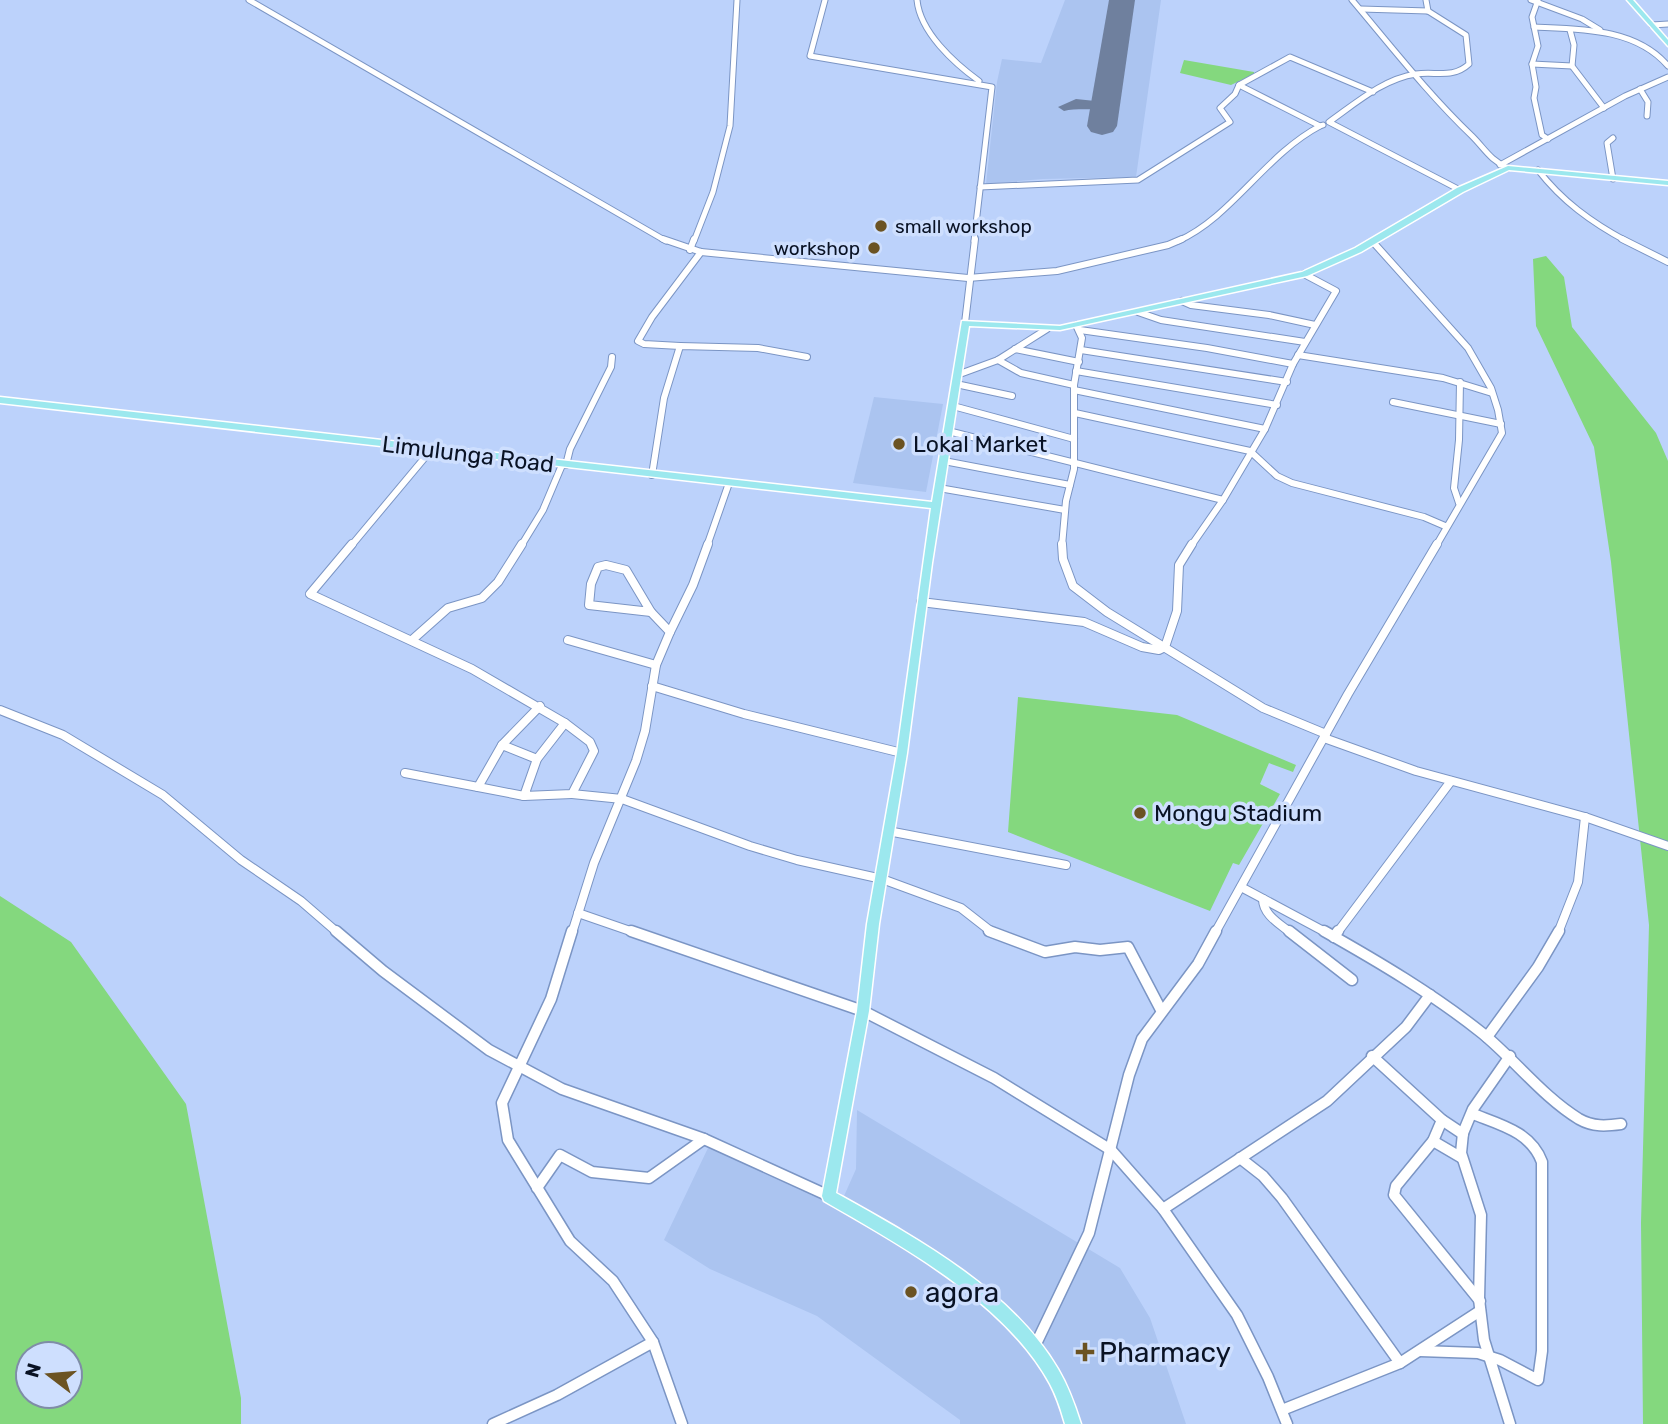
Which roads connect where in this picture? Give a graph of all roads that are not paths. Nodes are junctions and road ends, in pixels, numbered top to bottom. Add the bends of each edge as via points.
1 (249, 0) edge
2 (737, 0) edge
3 (825, 0) edge
4 (917, 0) edge
5 (1352, 0) edge
6 (1426, 0) edge
7 (1531, 0) edge
8 (1630, 0) edge
9 (1538, 1) edge
10 (1361, 9) junction
11 (1429, 11) junction
12 (1668, 24) edge
13 (1652, 25) junction
14 (1534, 27) junction
15 (1570, 30) junction
16 (1606, 33) junction
17 (1668, 44) edge
18 (1532, 65) junction
19 (1572, 66) junction
20 (1668, 66) edge
21 (1415, 74) junction
22 (1668, 77) edge
23 (984, 85) junction
24 (1239, 85) junction
25 (1640, 89) junction
26 (1373, 92) junction
27 (1604, 108) junction
28 (1647, 116) dead end
29 (1329, 122) junction
30 (1320, 126) junction
31 (1613, 138) dead end
32 (1548, 139) junction
33 (1504, 166) junction
34 (1538, 170) junction
35 (1613, 179) junction
36 (1668, 183) edge
37 (980, 187) junction
38 (1460, 190) junction
39 (1373, 242) junction
40 (690, 250) junction
41 (701, 252) junction
42 (1668, 262) edge
43 (1304, 274) junction
44 (968, 278) junction
45 (1182, 301) junction
46 (1138, 312) junction
47 (965, 323) junction
48 (1315, 325) junction
49 (1078, 327) junction
50 (1047, 329) junction
51 (1305, 342) junction
52 (680, 346) junction
53 (1015, 349) junction
54 (1081, 349) junction
55 (1298, 355) junction
56 (612, 357) dead end
57 (807, 357) dead end
58 (998, 360) junction
59 (1079, 362) junction
60 (1293, 364) junction
61 (1076, 371) junction
62 (957, 379) junction
63 (1287, 382) junction
64 (1460, 382) junction
65 (1074, 388) junction
66 (1492, 393) junction
67 (1012, 396) dead end
68 (0, 400) edge
69 (1393, 402) dead end
70 (1277, 405) junction
71 (953, 406) junction
72 (1075, 413) junction
73 (1460, 417) junction
74 (1501, 424) junction
75 (1265, 429) junction
76 (948, 431) junction
77 (1074, 439) junction
78 (432, 449) junction
79 (1250, 451) junction
80 (944, 461) junction
81 (1074, 464) junction
82 (564, 465) junction
83 (652, 475) junction
84 (729, 483) junction
85 (1070, 485) junction
86 (939, 488) junction
87 (1223, 500) junction
88 (1459, 503) junction
89 (935, 505) junction
90 (1065, 510) junction
91 (1446, 526) junction
92 (921, 603) junction
93 (651, 612) junction
94 (670, 632) junction
95 (412, 640) junction
96 (568, 640) dead end
97 (1166, 647) junction
98 (656, 665) junction
99 (652, 686) junction
100 (540, 706) junction
101 (0, 710) edge
102 (565, 723) junction
103 (1325, 736) junction
104 (502, 745) junction
105 (902, 753) junction
106 (537, 759) junction
107 (405, 773) dead end
108 (1451, 781) junction
109 (478, 787) junction
110 (572, 794) junction
111 (524, 796) junction
112 (622, 800) junction
113 (1586, 817) junction
114 (888, 831) junction
115 (1668, 846) edge
116 (1066, 865) dead end
117 (882, 879) junction
118 (1241, 887) junction
119 (1263, 899) junction
120 (578, 912) junction
121 (1334, 937) junction
122 (1352, 980) dead end
123 (1430, 995) junction
124 (1161, 1010) junction
125 (863, 1011) junction
126 (1487, 1037) junction
127 (1372, 1056) junction
128 (1510, 1056) junction
129 (522, 1066) junction
130 (1473, 1114) junction
131 (1442, 1120) junction
132 (1621, 1124) dead end
133 (1463, 1134) junction
134 (704, 1139) junction
135 (1433, 1141) junction
136 (1111, 1150) junction
137 (1240, 1158) junction
138 (1462, 1158) junction
139 (537, 1188) junction
140 (829, 1196) junction
141 (1163, 1209) junction
142 (1480, 1306) junction
143 (653, 1342) junction
144 (1034, 1348) junction
145 (1420, 1351) junction
146 (1489, 1355) junction
147 (1400, 1363) junction
148 (1282, 1410) junction
149 (493, 1424) edge
150 (682, 1424) edge
151 (1073, 1424) edge
152 (1287, 1424) edge
153 (1510, 1424) edge

1 - 40 street via 566,185
2 - 40 street via 730,126 713,192
3 - 23 street via 810,56
4 - 23 street via 920,20 962,69
5 - 10 street
6 - 11 street
7 - 9 street
8 - 13 main road
9 - 14 street
9 - 16 street
10 - 11 street
10 - 21 street
11 - 21 street via 1466,35 1470,61 1451,74
12 - 13 street
13 - 17 main road
14 - 15 street
14 - 18 street via 1538,46
15 - 16 street
15 - 19 street
16 - 20 street via 1655,51
18 - 19 street
18 - 32 street via 1535,104 1542,135
19 - 27 street
21 - 26 street via 1393,79
21 - 33 street via 1493,161
22 - 25 street
23 - 37 street via 992,87
24 - 26 street via 1290,57
24 - 30 street
24 - 37 street via 1220,108 1230,122 1138,180
25 - 27 street
25 - 28 street via 1648,102
26 - 29 street
27 - 32 street
29 - 30 street
29 - 38 street
30 - 44 street via 1301,136 1220,214 1172,243 1057,271
31 - 35 street via 1607,143
32 - 33 street
33 - 34 main road
33 - 38 main road
34 - 35 main road
34 - 42 street via 1575,209
35 - 36 main road
37 - 44 street
38 - 39 main road
39 - 43 main road
39 - 66 street via 1455,329
40 - 41 street
41 - 44 street
41 - 52 street via 638,341
43 - 45 main road
43 - 48 street via 1336,291
44 - 47 street
45 - 46 main road
45 - 48 street
46 - 49 main road
46 - 51 street via 1161,320
47 - 50 main road
47 - 62 main road
48 - 51 street
49 - 50 main road
49 - 54 street
49 - 60 street
50 - 53 street
51 - 55 street
52 - 57 street via 758,348
52 - 83 street via 664,398
53 - 58 street
53 - 59 street
54 - 59 street
54 - 63 street
55 - 60 street
55 - 64 street
56 - 82 street
58 - 62 street
58 - 65 street via 1021,373
59 - 61 street
60 - 63 street
61 - 65 street
61 - 70 street
62 - 67 street
62 - 71 main road
63 - 70 street
64 - 66 street
64 - 73 street
65 - 72 street
65 - 75 street
66 - 74 street
68 - 78 main road, Limulunga Road
69 - 73 street
70 - 75 street
71 - 76 main road
71 - 77 street
72 - 77 street
72 - 79 street
73 - 74 street
73 - 88 street via 1454,488
74 - 88 street via 1499,443
75 - 79 street
76 - 80 main road
76 - 81 street
77 - 81 street
78 - 82 main road, Limulunga Road
78 - 95 street via 310,594
79 - 87 street
79 - 91 street via 1277,476 1293,483
80 - 85 street
80 - 86 main road
81 - 85 street
81 - 87 street
82 - 83 main road, Limulunga Road
82 - 95 street via 543,510 498,582 482,598 448,608
83 - 84 main road, Limulunga Road
84 - 89 main road, Limulunga Road
84 - 94 street via 694,585
85 - 90 street
86 - 89 main road
86 - 90 street
87 - 97 street via 1179,565 1177,611
88 - 91 street
89 - 92 main road
90 - 97 street via 1063,559 1073,586
91 - 103 street
92 - 97 street via 1084,622 1142,647
92 - 105 main road
93 - 93 street via 626,570 598,567 589,606
93 - 94 street
94 - 98 street
95 - 100 street
96 - 98 street
97 - 103 street via 1263,708
98 - 99 street
99 - 105 street
99 - 112 street via 645,731
100 - 102 street
100 - 104 street
101 - 129 street via 63,735 163,795 383,971 489,1050
102 - 106 street
102 - 110 street via 590,742 594,751
103 - 108 street via 1373,757
103 - 118 street
104 - 106 street
104 - 109 street
105 - 114 main road
106 - 111 street
107 - 109 street
108 - 113 street
108 - 121 street
109 - 111 street
110 - 111 street
110 - 112 street
112 - 117 street via 750,846
112 - 120 street
113 - 115 street
113 - 126 street via 1577,889 1562,927
114 - 116 street
114 - 117 main road
117 - 124 street via 961,908 986,930 1034,950 1128,947
117 - 125 main road
118 - 119 street
118 - 124 street via 1198,964
119 - 121 street
119 - 122 street via 1263,908 1271,917
120 - 125 street
120 - 129 street via 551,999
121 - 123 street
123 - 126 street
123 - 127 street via 1406,1027
124 - 136 street via 1142,1039 1129,1075
125 - 136 street via 994,1078
125 - 140 main road
126 - 128 street
127 - 131 street
127 - 137 street via 1327,1101
128 - 130 street
128 - 132 street via 1580,1119 1590,1125
129 - 134 street via 606,1107
129 - 139 street via 502,1103 508,1140
130 - 133 street
130 - 146 street via 1531,1139 1542,1162 1538,1380
131 - 133 street
131 - 135 street
133 - 138 street
134 - 139 street via 649,1178 592,1172 560,1155
134 - 140 street
135 - 138 street
135 - 142 street via 1400,1179 1395,1195
136 - 141 street
136 - 144 street via 1089,1233
137 - 141 street
137 - 147 street via 1282,1198
138 - 142 street via 1481,1214
139 - 143 street via 570,1241 613,1281
140 - 144 main road via 955,1275
141 - 148 street via 1237,1315
142 - 145 street
142 - 146 street
143 - 149 street
143 - 150 street
144 - 151 main road via 1063,1394
145 - 146 street via 1456,1349
145 - 147 street
146 - 153 street
147 - 148 street
148 - 152 street

